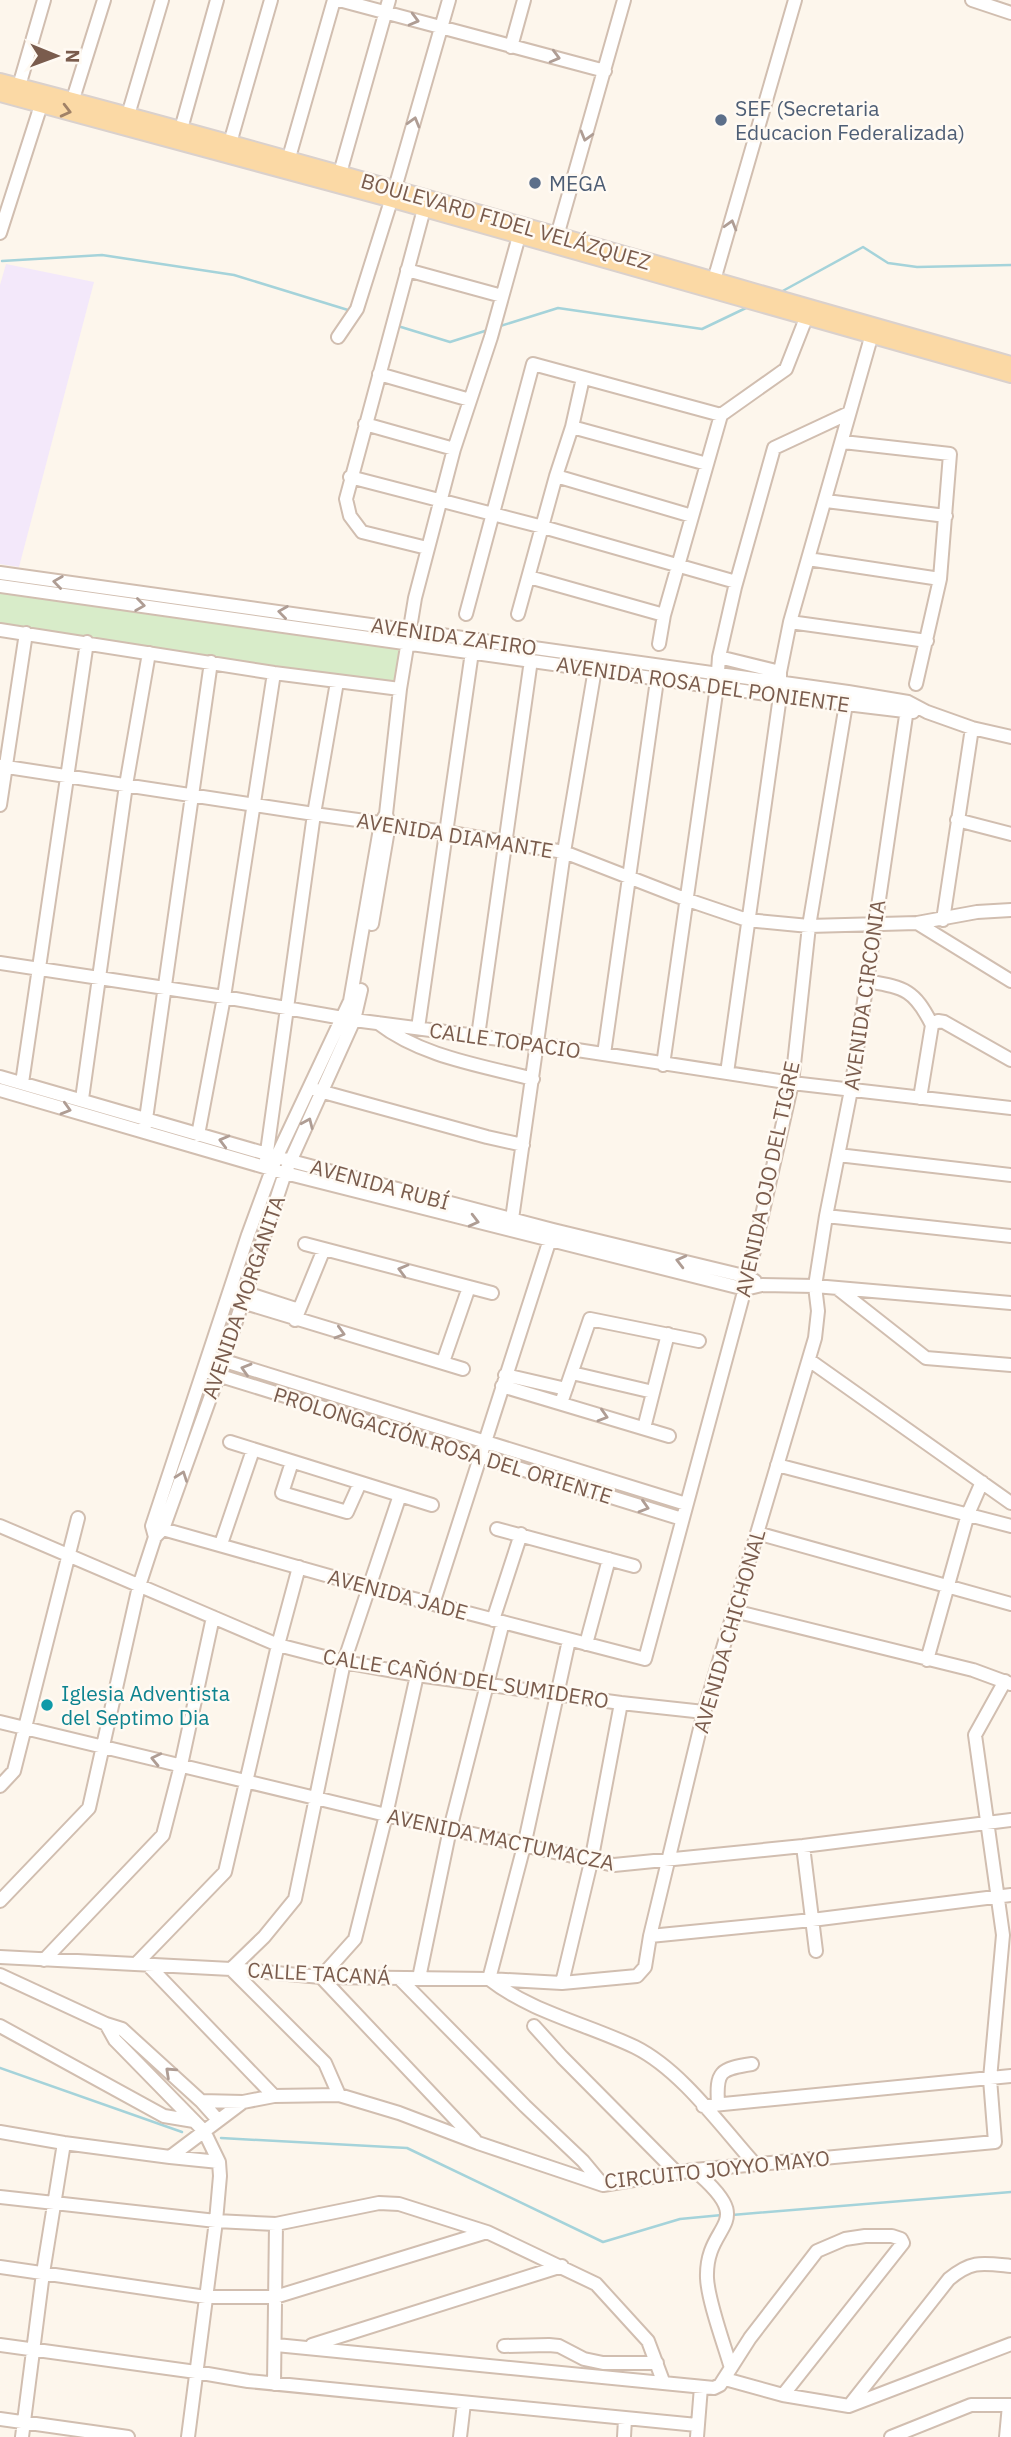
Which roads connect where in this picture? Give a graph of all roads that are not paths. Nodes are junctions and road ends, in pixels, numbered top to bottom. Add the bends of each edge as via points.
1 (44, 0) edge
2 (104, 0) edge
3 (162, 0) edge
4 (217, 0) edge
5 (271, 0) edge
6 (336, 0) edge
7 (449, 0) edge
8 (524, 0) edge
9 (624, 0) edge
10 (795, 0) edge
11 (972, 0) edge
12 (387, 6) edge
13 (1011, 13) edge
14 (441, 28) junction
15 (511, 47) junction
16 (605, 71) junction
17 (0, 81) edge
18 (19, 86) junction
19 (0, 94) edge
20 (72, 99) junction
21 (41, 106) junction
22 (128, 114) junction
23 (181, 129) junction
24 (230, 142) junction
25 (287, 164) junction
26 (340, 173) junction
27 (391, 198) junction
28 (423, 212) junction
29 (0, 233) edge
30 (518, 239) junction
31 (556, 241) junction
32 (407, 270) junction
33 (713, 286) junction
34 (502, 296) junction
35 (801, 311) junction
36 (873, 331) junction
37 (338, 337) dead end
38 (1011, 364) edge
39 (379, 374) junction
40 (1011, 375) edge
41 (583, 378) junction
42 (470, 400) junction
43 (849, 413) junction
44 (721, 415) junction
45 (365, 424) junction
46 (572, 427) junction
47 (843, 442) junction
48 (454, 449) junction
49 (707, 464) junction
50 (556, 476) junction
51 (351, 477) junction
52 (440, 501) junction
53 (826, 501) junction
54 (494, 515) junction
55 (692, 516) junction
56 (946, 516) junction
57 (543, 527) junction
58 (427, 548) junction
59 (808, 559) junction
60 (677, 566) junction
61 (0, 573) edge
62 (529, 577) junction
63 (940, 579) junction
64 (736, 582) junction
65 (0, 586) edge
66 (174, 604) junction
67 (466, 614) dead end
68 (518, 614) dead end
69 (664, 615) junction
70 (790, 622) junction
71 (0, 630) edge
72 (26, 633) junction
73 (408, 636) junction
74 (87, 642) junction
75 (927, 642) junction
76 (659, 644) dead end
77 (472, 652) junction
78 (149, 653) junction
79 (719, 657) junction
80 (531, 660) junction
81 (211, 662) junction
82 (595, 669) junction
83 (658, 672) junction
84 (274, 673) junction
85 (717, 680) junction
86 (337, 682) junction
87 (780, 683) junction
88 (916, 684) dead end
89 (400, 689) junction
90 (848, 698) junction
91 (908, 707) junction
92 (972, 728) junction
93 (1011, 737) edge
94 (3, 766) edge
95 (65, 777) junction
96 (126, 786) junction
97 (191, 794) junction
98 (253, 804) junction
99 (0, 805) edge
100 (314, 814) junction
101 (385, 820) junction
102 (957, 820) junction
103 (445, 832) junction
104 (1011, 834) edge
105 (504, 841) junction
106 (564, 852) junction
107 (628, 877) junction
108 (685, 899) junction
109 (1011, 910) edge
110 (747, 920) junction
111 (943, 920) junction
112 (917, 923) junction
113 (875, 924) junction
114 (809, 926) junction
115 (0, 963) edge
116 (39, 969) junction
117 (100, 979) junction
118 (867, 981) junction
119 (1011, 981) edge
120 (165, 988) junction
121 (224, 997) junction
122 (288, 1008) junction
123 (349, 1019) junction
124 (377, 1023) junction
125 (932, 1025) junction
126 (418, 1028) junction
127 (478, 1036) junction
128 (538, 1044) junction
129 (604, 1054) junction
130 (1011, 1060) edge
131 (663, 1065) junction
132 (727, 1073) junction
133 (0, 1077) edge
134 (533, 1079) junction
135 (22, 1083) junction
136 (792, 1083) junction
137 (309, 1088) junction
138 (0, 1090) edge
139 (851, 1090) junction
140 (322, 1091) junction
141 (920, 1098) junction
142 (82, 1100) junction
143 (1011, 1108) edge
144 (145, 1126) junction
145 (198, 1135) junction
146 (523, 1145) junction
147 (272, 1154) junction
148 (838, 1155) junction
149 (291, 1160) junction
150 (274, 1170) junction
151 (1011, 1175) edge
152 (406, 1198) junction
153 (826, 1216) junction
154 (512, 1219) junction
155 (551, 1235) junction
156 (1011, 1236) edge
157 (305, 1244) dead end
158 (324, 1249) junction
159 (746, 1283) junction
160 (815, 1286) junction
161 (469, 1287) junction
162 (837, 1288) junction
163 (230, 1293) junction
164 (492, 1293) dead end
165 (244, 1298) junction
166 (1011, 1303) edge
167 (297, 1315) junction
168 (668, 1334) junction
169 (699, 1341) dead end
170 (216, 1359) junction
171 (809, 1360) junction
172 (443, 1362) junction
173 (1011, 1364) edge
174 (463, 1369) dead end
175 (211, 1373) junction
176 (572, 1373) junction
177 (504, 1380) junction
178 (566, 1389) junction
179 (653, 1392) junction
180 (351, 1401) junction
181 (561, 1403) junction
182 (347, 1415) junction
183 (644, 1428) junction
184 (669, 1436) dead end
185 (230, 1442) dead end
186 (484, 1442) junction
187 (253, 1450) junction
188 (480, 1456) junction
189 (292, 1462) junction
190 (777, 1465) junction
191 (360, 1482) junction
192 (982, 1482) junction
193 (400, 1495) junction
194 (1011, 1503) edge
195 (686, 1504) junction
196 (432, 1505) dead end
197 (968, 1514) junction
198 (78, 1518) dead end
199 (682, 1519) junction
200 (1011, 1526) edge
201 (1, 1529) edge
202 (498, 1529) dead end
203 (156, 1531) junction
204 (757, 1533) junction
205 (521, 1534) junction
206 (221, 1544) junction
207 (67, 1556) junction
208 (609, 1559) junction
209 (634, 1566) dead end
210 (299, 1567) junction
211 (139, 1586) junction
212 (368, 1587) junction
213 (949, 1587) junction
214 (433, 1604) junction
215 (1011, 1604) edge
216 (734, 1611) junction
217 (213, 1617) junction
218 (498, 1621) junction
219 (569, 1640) junction
220 (278, 1644) junction
221 (586, 1644) junction
222 (645, 1659) joint
223 (927, 1660) junction
224 (344, 1662) junction
225 (416, 1675) junction
226 (487, 1683) junction
227 (1008, 1683) edge
228 (557, 1695) junction
229 (621, 1703) junction
230 (704, 1712) junction
231 (0, 1722) edge
232 (25, 1728) junction
233 (103, 1747) junction
234 (181, 1765) junction
235 (247, 1780) junction
236 (0, 1786) edge
237 (316, 1797) junction
238 (386, 1815) junction
239 (1011, 1819) edge
240 (987, 1823) junction
241 (450, 1829) junction
242 (524, 1846) junction
243 (803, 1846) junction
244 (591, 1861) junction
245 (669, 1861) junction
246 (1005, 1896) edge
247 (0, 1902) edge
248 (812, 1920) junction
249 (650, 1937) junction
250 (816, 1951) dead end
251 (0, 1957) edge
252 (44, 1960) junction
253 (142, 1964) junction
254 (231, 1969) junction
255 (0, 1975) edge
256 (637, 1976) joint
257 (321, 1977) junction
258 (399, 1978) junction
259 (419, 1978) junction
260 (489, 1979) junction
261 (562, 1983) junction
262 (106, 2024) junction
263 (0, 2026) edge
264 (534, 2026) dead end
265 (752, 2064) dead end
266 (1011, 2076) edge
267 (990, 2079) junction
268 (340, 2095) junction
269 (274, 2096) junction
270 (201, 2101) junction
271 (243, 2102) junction
272 (718, 2104) junction
273 (703, 2106) junction
274 (218, 2120) junction
275 (194, 2121) junction
276 (0, 2132) edge
277 (204, 2132) junction
278 (64, 2143) junction
279 (478, 2143) junction
280 (170, 2157) junction
281 (219, 2162) junction
282 (754, 2164) junction
283 (694, 2170) junction
284 (677, 2173) junction
285 (603, 2185) junction
286 (0, 2197) edge
287 (55, 2203) junction
288 (216, 2221) junction
289 (276, 2224) junction
290 (487, 2232) junction
291 (562, 2266) junction
292 (1011, 2266) edge
293 (0, 2267) edge
294 (43, 2273) junction
295 (206, 2297) junction
296 (275, 2297) junction
297 (1011, 2344) edge
298 (0, 2345) edge
299 (276, 2345) junction
300 (504, 2346) dead end
301 (304, 2347) junction
302 (33, 2349) junction
303 (657, 2363) junction
304 (196, 2372) junction
305 (725, 2377) junction
306 (663, 2381) junction
307 (274, 2384) junction
308 (701, 2387) junction
309 (783, 2395) junction
310 (464, 2403) junction
311 (1010, 2405) edge
312 (849, 2406) junction
313 (0, 2418) edge
314 (625, 2419) junction
315 (23, 2422) junction
316 (697, 2431) edge
317 (22, 2437) edge
318 (128, 2437) edge
319 (188, 2437) edge
320 (460, 2437) edge
321 (624, 2437) edge
322 (891, 2437) edge
323 (1006, 2437) edge

1 - 18 street
2 - 20 street
3 - 22 street
4 - 23 street
5 - 24 street
6 - 12 street
6 - 25 street
7 - 14 street
8 - 15 street
9 - 16 street
33 -> 10 street
11 - 13 street
12 -> 14 street
12 - 26 street
14 - 15 street
27 -> 14 street
15 -> 16 street
16 -> 31 street
17 - 18 main road, BOULEVARD FIDEL VELÁZQUEZ
18 - 20 main road, BOULEVARD FIDEL VELÁZQUEZ
19 - 21 main road, BOULEVARD FIDEL VELÁZQUEZ
20 - 22 main road, BOULEVARD FIDEL VELÁZQUEZ
21 -> 25 main road, BOULEVARD FIDEL VELÁZQUEZ
21 - 29 street
22 - 23 main road, BOULEVARD FIDEL VELÁZQUEZ
23 - 24 main road, BOULEVARD FIDEL VELÁZQUEZ
24 - 25 main road, BOULEVARD FIDEL VELÁZQUEZ
25 - 26 main road, BOULEVARD FIDEL VELÁZQUEZ
25 - 27 main road, BOULEVARD FIDEL VELÁZQUEZ
26 - 27 main road, BOULEVARD FIDEL VELÁZQUEZ
27 - 28 main road, BOULEVARD FIDEL VELÁZQUEZ
27 - 31 main road, BOULEVARD FIDEL VELÁZQUEZ
27 - 37 street via 357,309
28 - 30 main road, BOULEVARD FIDEL VELÁZQUEZ
28 - 32 street
30 - 31 main road, BOULEVARD FIDEL VELÁZQUEZ
30 - 34 street
31 - 33 main road, BOULEVARD FIDEL VELÁZQUEZ
32 - 34 street
32 - 39 street
33 - 35 main road, BOULEVARD FIDEL VELÁZQUEZ
34 - 42 street
35 - 36 main road, BOULEVARD FIDEL VELÁZQUEZ
35 - 44 street via 786,369
36 - 38 main road, BOULEVARD FIDEL VELÁZQUEZ
36 - 40 main road, BOULEVARD FIDEL VELÁZQUEZ
36 - 43 street
39 - 42 street
39 - 45 street
41 - 44 street
41 - 46 street
41 - 54 street via 533,364
42 - 48 street
43 - 47 street
43 - 64 street via 774,448
44 - 49 street
45 - 48 street
45 - 51 street
46 - 49 street
46 - 50 street
47 - 53 street
47 - 56 street via 950,454
48 - 52 street
49 - 55 street
50 - 55 street
50 - 57 street
51 - 52 street
51 - 58 street via 346,499 350,516 362,531
52 - 54 street
52 - 58 street
53 - 56 street
53 - 59 street
54 - 57 street
54 - 67 street
55 - 60 street
56 - 63 street
57 - 60 street
57 - 62 street
58 - 73 street
59 - 63 street
59 - 70 street
60 - 64 street
60 - 69 street
66 -> 61 street, AVENIDA ZAFIRO
62 - 68 street
62 - 69 street
63 - 75 street
64 - 79 street
65 -> 66 street
66 - 73 street, AVENIDA ZAFIRO
69 - 76 street
70 - 75 street
70 - 87 street
71 - 72 street
72 - 74 street
72 - 94 street
73 - 77 street, AVENIDA ROSA DEL PONIENTE
73 - 83 street, AVENIDA ZAFIRO
73 - 89 street
74 - 78 street
74 - 95 street
75 - 88 street
77 - 80 street, AVENIDA ROSA DEL PONIENTE
77 - 103 street
78 - 81 street
78 - 96 street
79 - 85 street
79 - 87 street
80 - 82 street, AVENIDA ROSA DEL PONIENTE
80 - 105 street
81 - 84 street
81 - 97 street
82 - 83 street, AVENIDA ROSA DEL PONIENTE
82 - 106 street
83 - 85 street, AVENIDA ZAFIRO
83 - 107 street
84 - 86 street
84 - 98 street
85 - 87 street, AVENIDA ZAFIRO
85 - 108 street
86 - 89 street
86 - 100 street
87 - 90 street, AVENIDA ZAFIRO
87 - 110 street
89 - 101 street
90 - 91 street, AVENIDA ZAFIRO
90 - 114 street, AVENIDA OJO DEL TIGRE
91 - 92 street, AVENIDA ZAFIRO
91 - 113 street, AVENIDA CIRCONIA
92 - 93 street, AVENIDA ZAFIRO
92 - 102 street
94 - 95 street, AVENIDA DIAMANTE
94 - 99 street
95 - 96 street, AVENIDA DIAMANTE
95 - 116 street
96 - 97 street, AVENIDA DIAMANTE
96 - 117 street
97 - 98 street, AVENIDA DIAMANTE
97 - 120 street
98 - 100 street, AVENIDA DIAMANTE
98 - 121 street
100 - 101 street, AVENIDA DIAMANTE
100 - 122 street
101 - 103 street, AVENIDA DIAMANTE
101 - 123 street
102 - 104 street
102 - 111 street
103 - 105 street, AVENIDA DIAMANTE
103 - 126 street
105 - 106 street, AVENIDA DIAMANTE
105 - 127 street
106 - 107 street, AVENIDA DIAMANTE
106 - 128 street
107 - 108 street, AVENIDA DIAMANTE
107 - 129 street
108 - 110 street, AVENIDA DIAMANTE
108 - 131 street
109 - 111 street, AVENIDA DIAMANTE
110 - 114 street, AVENIDA DIAMANTE
110 - 132 street
111 - 112 street, AVENIDA DIAMANTE
112 - 113 street, AVENIDA DIAMANTE
112 - 119 street
113 - 114 street, AVENIDA DIAMANTE
113 - 118 street, AVENIDA CIRCONIA
114 - 136 street, AVENIDA OJO DEL TIGRE
115 - 116 street, CALLE TOPACIO
116 - 117 street, CALLE TOPACIO
116 - 135 street
117 - 120 street, CALLE TOPACIO
117 - 142 street
118 - 125 street via 905,990 921,1002
118 - 139 street, AVENIDA CIRCONIA
120 - 121 street, CALLE TOPACIO
120 - 144 street
121 - 122 street, CALLE TOPACIO
121 - 145 street
122 - 123 street, CALLE TOPACIO
122 - 147 street
123 - 124 street, CALLE TOPACIO
123 - 137 street
123 - 140 street, AVENIDA MORGANITA
124 - 126 street, CALLE TOPACIO
124 - 134 street via 421,1050
125 - 130 street via 944,1022
125 - 141 street
126 - 127 street, CALLE TOPACIO
127 - 128 street, CALLE TOPACIO
128 - 129 street, CALLE TOPACIO
128 - 134 street
129 - 131 street, CALLE TOPACIO
131 - 132 street, CALLE TOPACIO
132 - 136 street, CALLE TOPACIO
133 - 135 street, AVENIDA RUBÍ
134 - 146 street
135 - 142 street, AVENIDA RUBÍ
136 - 139 street, CALLE TOPACIO
136 - 159 street, AVENIDA OJO DEL TIGRE
137 - 140 street
137 - 147 street
138 -> 144 street, AVENIDA RUBÍ
139 - 141 street, CALLE TOPACIO
139 - 148 street, AVENIDA CIRCONIA
140 - 146 street
149 -> 140 street, AVENIDA MORGANITA
141 - 143 street, CALLE TOPACIO
142 - 144 street, AVENIDA RUBÍ
144 - 145 street, AVENIDA RUBÍ
144 - 150 street, AVENIDA RUBÍ
147 -> 145 street, AVENIDA RUBÍ
146 - 154 street
147 - 149 street, AVENIDA RUBÍ
147 - 150 street
148 - 151 street
148 - 153 street, AVENIDA CIRCONIA
149 - 150 street, AVENIDA MORGANITA
149 - 152 street, AVENIDA RUBÍ
150 - 152 street, AVENIDA RUBÍ
150 - 163 street, AVENIDA MORGANITA
150 - 165 street, AVENIDA MORGANITA
152 - 154 street, AVENIDA RUBÍ
152 -> 155 street, AVENIDA RUBÍ
153 - 156 street
153 - 160 street, AVENIDA CIRCONIA
154 - 155 street, AVENIDA RUBÍ
155 - 159 street, AVENIDA RUBÍ
155 - 177 street
157 - 158 street
161 -> 158 street
158 - 167 street
159 - 160 street, AVENIDA RUBÍ
159 - 195 street, AVENIDA OJO DEL TIGRE
160 - 162 street, AVENIDA RUBÍ
160 - 171 street, AVENIDA CHICHONAL via 818,1311
161 - 164 street
161 - 172 street
162 - 166 street, AVENIDA RUBÍ
162 - 173 street via 926,1358
163 - 165 street
163 - 170 street, AVENIDA MORGANITA
165 - 167 street
165 - 170 street, AVENIDA MORGANITA
167 -> 172 street
168 - 169 street
168 - 176 street via 590,1319
168 - 179 street
170 - 175 street, AVENIDA MORGANITA
180 -> 170 street, PROLONGACIÓN ROSA DEL ORIENTE
171 - 190 street, AVENIDA CHICHONAL
171 - 192 street
172 - 174 street
175 - 182 street, PROLONGACIÓN ROSA DEL ORIENTE
175 - 203 street, AVENIDA MORGANITA
176 - 178 street
176 - 179 street
177 - 178 street
177 - 181 street
177 - 186 street
178 - 181 street
179 - 183 street
180 - 182 street
180 - 186 street, PROLONGACIÓN ROSA DEL ORIENTE
181 -> 183 street
182 - 188 street, PROLONGACIÓN ROSA DEL ORIENTE
183 - 184 street
185 - 187 street
186 - 188 street
186 - 195 street, PROLONGACIÓN ROSA DEL ORIENTE
187 - 189 street
187 - 206 street
188 -> 199 street, PROLONGACIÓN ROSA DEL ORIENTE
188 - 214 street
189 - 191 street
189 - 191 street via 282,1493 348,1512
190 - 197 street
190 - 204 street, AVENIDA CHICHONAL
191 - 193 street
192 - 194 street
192 - 197 street
193 - 196 street
193 - 212 street
195 - 199 street, AVENIDA OJO DEL TIGRE
197 - 200 street
197 - 213 street
198 - 207 street
199 - 222 street, AVENIDA OJO DEL TIGRE
201 - 207 street, CALLE CAÑÓN DEL SUMIDERO
202 - 205 street
203 - 206 street, AVENIDA JADE
203 - 211 street, AVENIDA MORGANITA
204 - 213 street
204 - 216 street, AVENIDA CHICHONAL
205 - 208 street
205 - 218 street
206 - 210 street, AVENIDA JADE
207 - 211 street, CALLE CAÑÓN DEL SUMIDERO
207 - 232 street
208 - 209 street
208 - 221 street
210 - 212 street, AVENIDA JADE
210 - 220 street
211 - 217 street, CALLE CAÑÓN DEL SUMIDERO
211 - 233 street, AVENIDA MORGANITA
212 - 214 street, AVENIDA JADE
212 - 224 street
213 - 215 street
213 - 223 street
214 - 218 street, AVENIDA JADE
216 - 223 street
216 - 230 street, AVENIDA CHICHONAL
217 - 220 street, CALLE CAÑÓN DEL SUMIDERO
217 - 234 street
218 - 219 street, AVENIDA JADE
218 - 226 street
219 - 221 street, AVENIDA JADE
219 - 228 street
220 - 224 street, CALLE CAÑÓN DEL SUMIDERO
220 - 235 street
221 - 222 street, AVENIDA JADE
223 - 227 street
224 - 225 street, CALLE CAÑÓN DEL SUMIDERO
224 - 237 street
225 - 226 street, CALLE CAÑÓN DEL SUMIDERO
225 - 238 street
226 - 228 street, CALLE CAÑÓN DEL SUMIDERO
226 - 241 street
227 - 240 street via 975,1735
228 - 229 street, CALLE CAÑÓN DEL SUMIDERO
228 - 242 street
229 - 230 street, CALLE CAÑÓN DEL SUMIDERO
229 - 244 street
230 - 245 street, AVENIDA CHICHONAL
231 - 232 street, AVENIDA MACTUMACZA
232 - 233 street, AVENIDA MACTUMACZA
232 - 236 street via 14,1771
234 -> 233 street, AVENIDA MACTUMACZA
233 - 247 street, AVENIDA MORGANITA via 89,1808
234 - 235 street, AVENIDA MACTUMACZA
234 - 252 street via 163,1835
235 - 237 street, AVENIDA MACTUMACZA
235 - 253 street via 225,1872
237 - 238 street, AVENIDA MACTUMACZA
237 - 254 street via 295,1899
238 - 241 street, AVENIDA MACTUMACZA
238 - 257 street via 355,1939
239 - 240 street, AVENIDA MACTUMACZA
240 - 243 street, AVENIDA MACTUMACZA
240 - 246 street
241 - 242 street, AVENIDA MACTUMACZA
241 - 259 street
242 - 244 street, AVENIDA MACTUMACZA
242 - 260 street
243 - 245 street, AVENIDA MACTUMACZA
243 - 248 street
244 - 245 street, AVENIDA MACTUMACZA via 614,1865
244 - 261 street
245 - 249 street, AVENIDA CHICHONAL
246 - 248 street
246 - 267 street
248 - 249 street
248 - 250 street
249 - 256 street, AVENIDA CHICHONAL via 645,1967
251 - 252 street, CALLE TACANÁ
252 - 253 street, CALLE TACANÁ
253 - 254 street, CALLE TACANÁ
253 - 269 street
254 - 257 street, CALLE TACANÁ
254 - 268 street via 325,2063
255 - 262 street
256 - 261 street, CALLE TACANÁ
257 - 258 street, CALLE TACANÁ
257 - 279 street
258 - 259 street, CALLE TACANÁ
258 - 285 street
259 - 260 street, CALLE TACANÁ
260 - 261 street, CALLE TACANÁ
260 - 273 street via 508,1993 637,2048 667,2069
270 -> 262 street via 132,2037
262 - 275 street via 115,2040
263 - 275 street via 164,2116
264 - 284 street
265 - 272 street via 722,2073
266 - 267 street
267 - 272 street
267 - 282 street, CIRCUITO JOYYO MAYO via 995,2142
268 - 269 street, CIRCUITO JOYYO MAYO
268 - 279 street, CIRCUITO JOYYO MAYO
269 - 271 street, CIRCUITO JOYYO MAYO
270 - 271 street, CIRCUITO JOYYO MAYO
270 - 274 street
271 - 274 street, CIRCUITO JOYYO MAYO
272 - 273 street
273 - 282 street
274 - 277 street, CIRCUITO JOYYO MAYO
275 - 277 street
276 - 278 street
277 - 280 street, CIRCUITO JOYYO MAYO
277 - 281 street
278 - 280 street
278 - 287 street
279 - 285 street, CIRCUITO JOYYO MAYO
280 - 281 street
281 - 288 street
282 - 283 street, CIRCUITO JOYYO MAYO
283 - 284 street, CIRCUITO JOYYO MAYO
283 - 305 street via 727,2208 726,2224 707,2266
284 - 285 street, CIRCUITO JOYYO MAYO
286 - 287 street
287 - 288 street
287 - 294 street
288 - 289 street
288 - 295 street
289 - 290 street via 379,2203 399,2204
289 - 296 street
290 - 291 street
290 - 296 street
291 - 301 street
291 - 303 street via 608,2295 648,2341
292 - 312 street via 966,2266 949,2279
293 - 294 street
294 - 295 street
294 - 302 street
295 - 296 street
295 - 304 street
296 - 299 street
297 - 312 street
298 - 302 street
299 - 301 street
299 - 307 street
300 - 303 street via 559,2346 603,2363
301 - 306 street
302 - 304 street
302 - 315 street
303 - 306 street
304 - 307 street
304 - 319 street
305 - 308 street via 714,2388
305 - 309 street
305 - 309 street via 817,2251 864,2236 901,2239 903,2244
306 - 308 street
307 - 310 street
308 - 316 street
309 - 312 street
310 - 314 street
310 - 320 street
311 - 322 street via 971,2405
311 - 323 street
313 - 315 street
314 - 316 street
314 - 321 street
315 - 317 street
315 - 318 street

